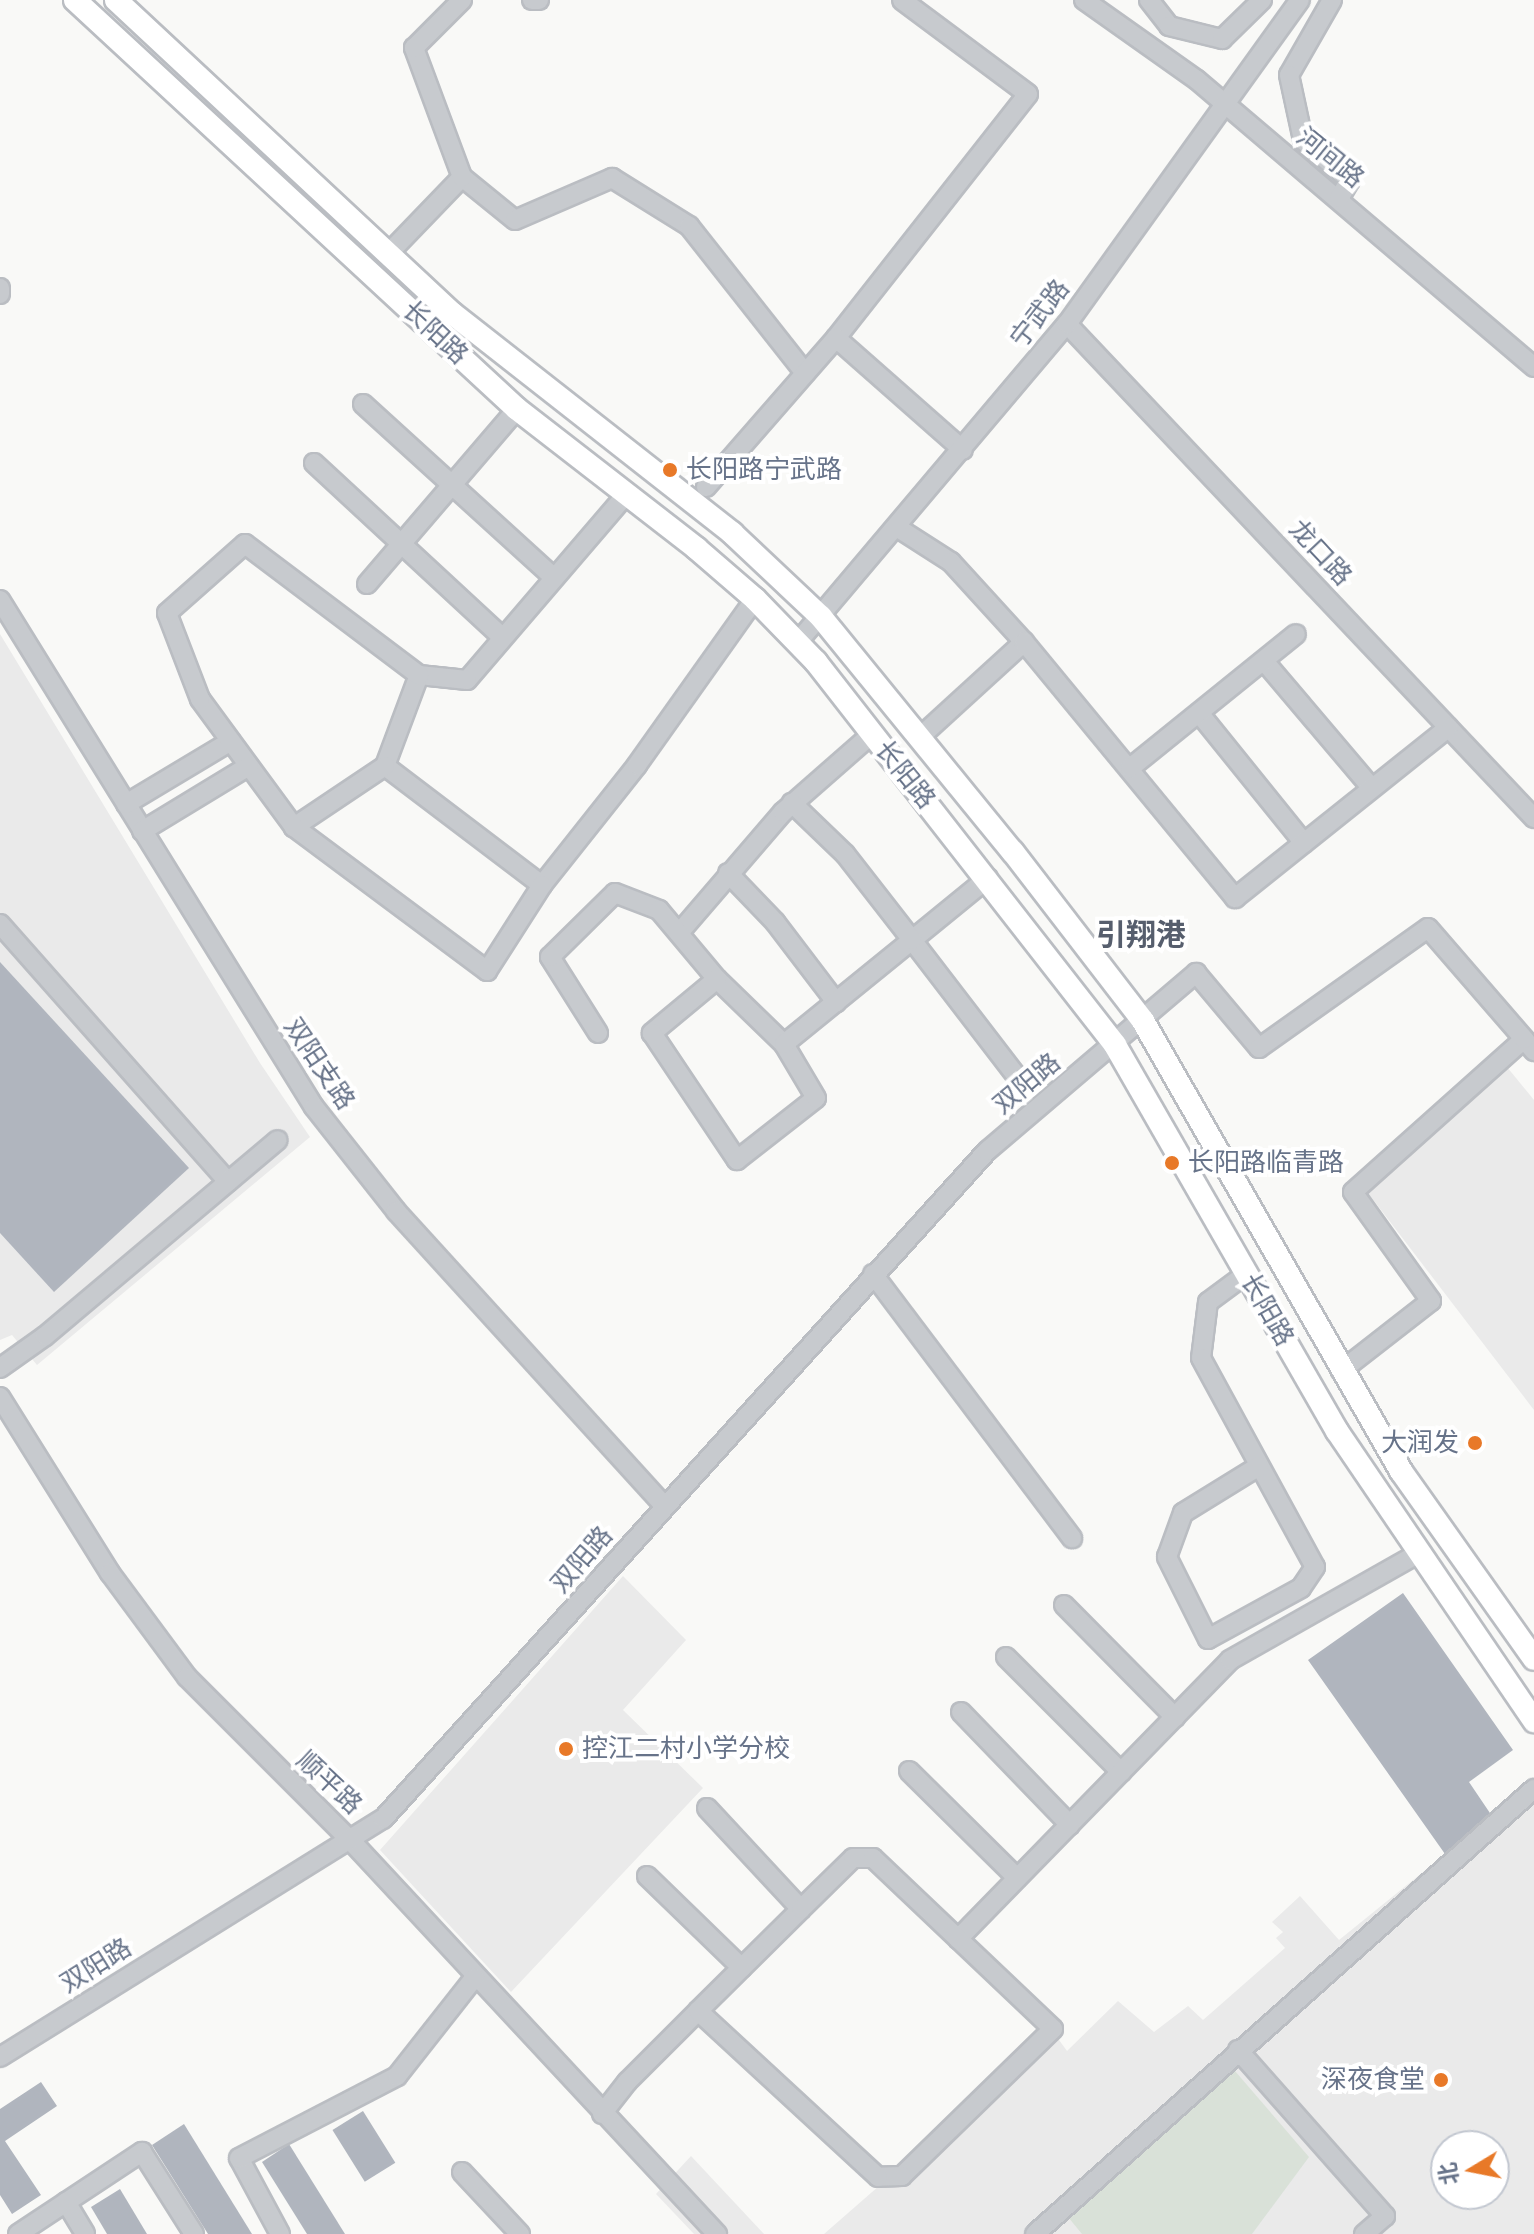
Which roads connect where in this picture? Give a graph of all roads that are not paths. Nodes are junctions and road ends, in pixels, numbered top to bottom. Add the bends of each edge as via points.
1 (75, 0) edge
2 (116, 0) edge
3 (462, 0) edge
4 (532, 0) edge
5 (539, 0) edge
6 (902, 0) edge
7 (1084, 0) edge
8 (1149, 0) edge
9 (1262, 0) edge
10 (1300, 0) edge
11 (1332, 0) edge
12 (1226, 108) junction
13 (462, 177) junction
14 (1339, 198) junction
15 (387, 255) junction
16 (1067, 324) junction
17 (836, 338) junction
18 (1534, 367) edge
19 (805, 373) junction
20 (363, 404) dead end
21 (517, 409) junction
22 (963, 450) junction
23 (314, 463) dead end
24 (451, 485) junction
25 (706, 487) dead end
26 (624, 497) junction
27 (898, 528) junction
28 (401, 544) junction
29 (553, 577) junction
30 (367, 584) dead end
31 (755, 599) junction
32 (0, 600) edge
33 (821, 617) junction
34 (1296, 634) dead end
35 (502, 637) junction
36 (1024, 642) junction
37 (797, 643) junction
38 (1264, 661) junction
39 (419, 675) junction
40 (1199, 713) junction
41 (1448, 728) junction
42 (872, 734) junction
43 (920, 737) junction
44 (231, 741) junction
45 (249, 766) junction
46 (385, 766) junction
47 (1130, 768) junction
48 (1371, 787) junction
49 (792, 803) junction
50 (126, 804) junction
51 (1534, 818) edge
52 (294, 827) junction
53 (142, 831) junction
54 (1304, 843) junction
55 (728, 873) junction
56 (988, 878) junction
57 (542, 885) junction
58 (0, 924) edge
59 (679, 933) junction
60 (912, 940) junction
61 (717, 979) junction
62 (836, 1002) junction
63 (1143, 1021) junction
64 (598, 1033) dead end
65 (784, 1044) junction
66 (1115, 1045) junction
67 (1529, 1045) edge
68 (1014, 1073) dead end
69 (278, 1140) dead end
70 (228, 1182) junction
71 (873, 1274) junction
72 (1246, 1274) junction
73 (0, 1368) edge
74 (1341, 1371) junction
75 (0, 1397) edge
76 (1259, 1466) junction
77 (664, 1506) junction
78 (1072, 1538) dead end
79 (1417, 1554) junction
80 (1064, 1605) dead end
81 (1006, 1657) dead end
82 (1534, 1659) edge
83 (961, 1712) dead end
84 (1175, 1717) junction
85 (1534, 1721) edge
86 (909, 1771) dead end
87 (1121, 1772) junction
88 (1534, 1789) edge
89 (707, 1808) dead end
90 (1070, 1825) junction
91 (352, 1842) junction
92 (647, 1876) dead end
93 (1017, 1878) junction
94 (801, 1909) junction
95 (958, 1939) junction
96 (742, 1968) junction
97 (474, 1978) junction
98 (698, 2011) junction
99 (1238, 2050) junction
100 (0, 2057) edge
101 (602, 2114) junction
102 (462, 2172) dead end
103 (66, 2202) junction
104 (18, 2234) edge
105 (85, 2234) edge
106 (194, 2234) edge
107 (280, 2234) edge
108 (520, 2234) edge
109 (717, 2234) edge
110 (1035, 2234) edge
111 (1364, 2234) edge

1 - 21 main road, 长阳路
2 - 15 main road, 长阳路
3 - 13 street via 414,48
4 - 5 street
6 - 17 street via 1028,94
7 - 12 street, 河间路 via 1197,80
8 - 9 street via 1169,26 1222,39
10 - 12 street, 宁武路
11 - 14 street via 1289,75 1303,140 1350,180
12 - 14 street, 河间路
12 - 16 street, 宁武路
13 - 15 street
13 - 19 street via 515,220 612,178 689,226
14 - 18 street, 河间路
15 - 33 main road, 长阳路 via 526,375 732,533
16 - 22 street, 宁武路
16 - 41 street, 龙口路
17 - 19 street
17 - 22 street
19 - 25 street
20 - 24 street
21 - 24 street
21 - 26 main road, 长阳路
22 - 27 street, 宁武路
23 - 28 street
24 - 28 street
24 - 29 street
26 - 29 street
26 - 31 main road, 长阳路
27 - 33 street, 宁武路
27 - 36 street via 951,562
28 - 30 street
28 - 35 street
29 - 35 street
31 - 37 main road, 长阳路
31 - 57 street via 637,765
32 - 50 street, 双阳支路
33 - 37 street, 宁武路
33 - 43 main road, 长阳路
34 - 38 street
35 - 39 street via 467,680
36 - 43 street
36 - 47 street
37 - 42 main road, 长阳路
38 - 40 street
38 - 48 street
39 - 44 street via 245,544 167,613 200,699
39 - 46 street
40 - 47 street
40 - 54 street
41 - 48 street
41 - 51 street, 龙口路
42 - 49 street
42 - 56 main road, 长阳路
43 - 63 main road, 长阳路
44 - 45 street
44 - 50 street
45 - 52 street
45 - 53 street
46 - 52 street
46 - 57 street
47 - 54 street via 1235,898
48 - 54 street
49 - 55 street
49 - 60 street via 845,854
50 - 53 street, 双阳支路
52 - 57 street via 487,971
53 - 77 street, 双阳支路 via 289,1069 343,1145 406,1222
55 - 59 street
55 - 62 street via 775,922
56 - 60 street
56 - 66 main road, 长阳路
58 - 70 street
59 - 61 street
59 - 64 street via 659,910 615,893 550,957
60 - 62 street
60 - 68 street
61 - 65 street
61 - 65 street via 652,1033 737,1160 816,1098
62 - 65 street
63 - 66 street, 双阳路
63 - 67 street, 双阳路 via 1196,973 1259,1048 1428,928
63 - 74 main road, 长阳路
66 - 71 street, 双阳路 via 987,1151
66 - 72 main road, 长阳路
67 - 74 street via 1353,1192 1431,1301
69 - 70 street
70 - 73 street
71 - 77 street, 双阳路
71 - 78 street
72 - 76 street via 1208,1302 1201,1358
72 - 79 main road, 长阳路 via 1337,1431
74 - 82 main road, 长阳路 via 1445,1539
75 - 91 street, 顺平路 via 110,1573 187,1677
76 - 76 street via 1315,1567 1301,1588 1208,1639 1167,1557 1183,1513
77 - 91 street, 双阳路 via 429,1772
79 - 84 street via 1230,1660
79 - 85 main road, 长阳路
80 - 84 street
81 - 87 street
83 - 90 street
84 - 87 street
86 - 93 street
87 - 90 street
88 - 99 street
89 - 94 street
90 - 93 street
91 - 97 street, 顺平路
91 - 100 street, 双阳路
92 - 96 street
93 - 95 street
94 - 95 street via 853,1858 873,1858
94 - 96 street
95 - 98 street via 1053,2029 902,2176 878,2177
96 - 98 street
97 - 101 street, 顺平路
97 - 107 street via 397,2076 239,2158
98 - 101 street
99 - 110 street
99 - 111 street via 1385,2216
101 - 109 street, 顺平路
102 - 108 street
103 - 104 street
103 - 105 street
103 - 106 street via 142,2152

